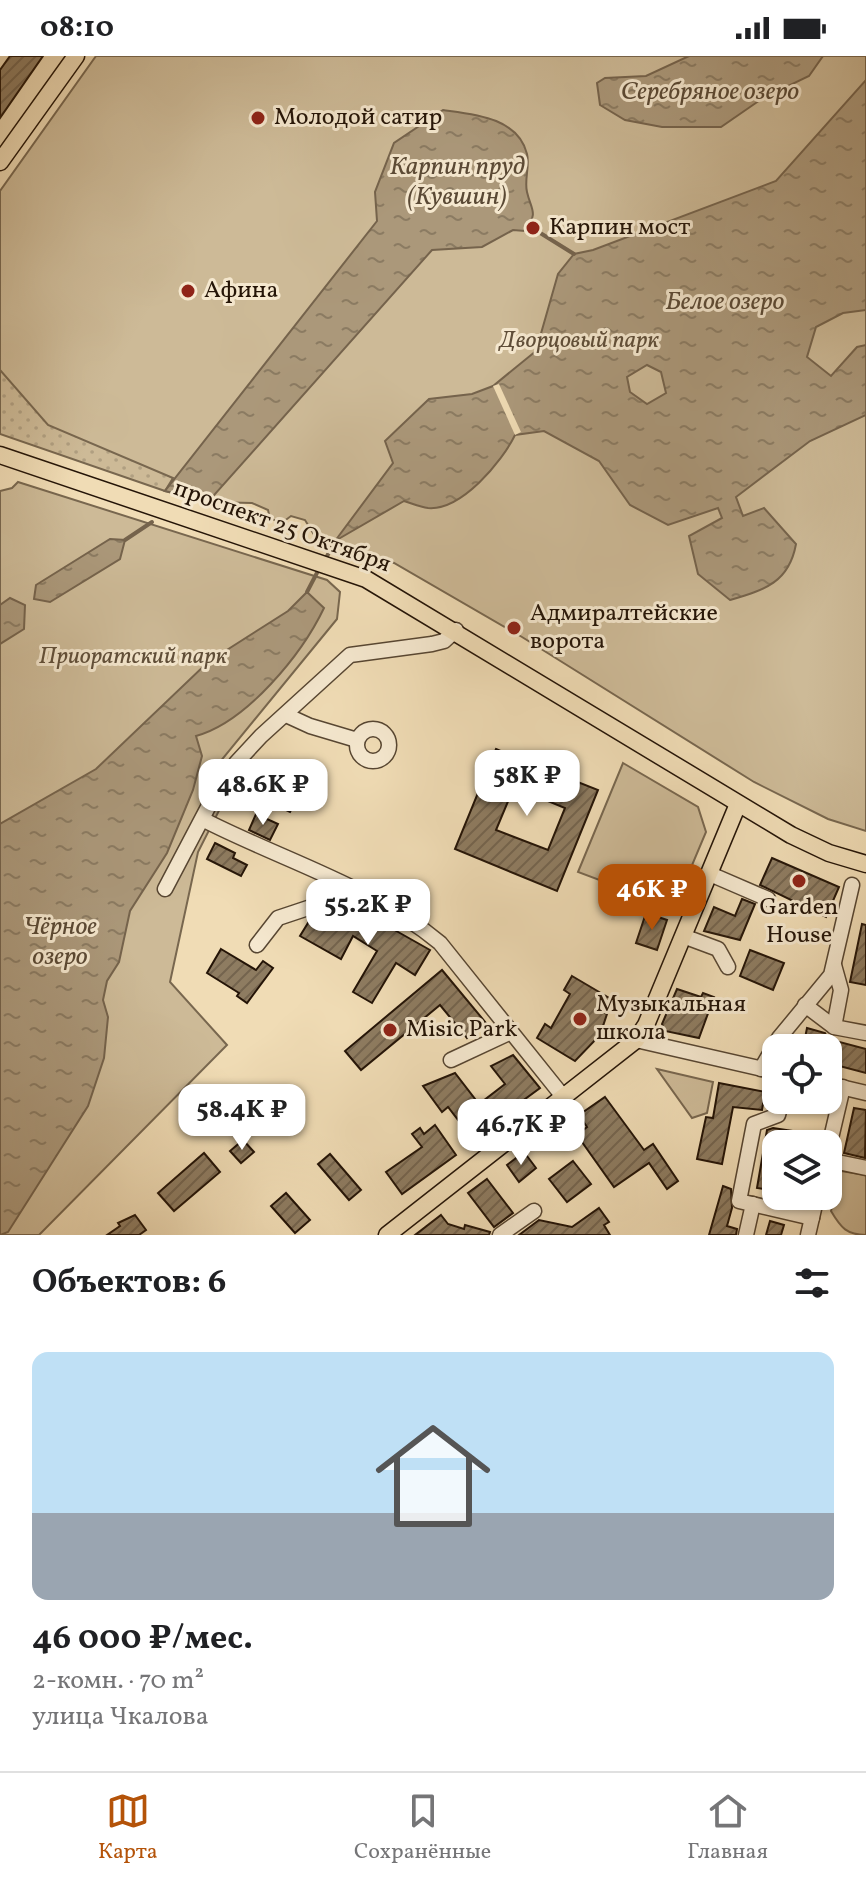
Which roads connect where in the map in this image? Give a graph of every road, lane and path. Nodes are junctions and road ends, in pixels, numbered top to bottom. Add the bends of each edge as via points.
1 (76, 56) edge
2 (0, 162) edge
3 (0, 455) edge
4 (456, 630) junction
5 (286, 715) junction
6 (357, 740) dead end
7 (738, 804) junction
8 (204, 820) junction
9 (866, 864) edge
10 (710, 874) junction
11 (327, 878) junction
12 (852, 885) dead end
13 (165, 889) dead end
14 (768, 899) dead end
15 (683, 936) junction
16 (257, 945) dead end
17 (834, 965) junction
18 (728, 967) dead end
19 (805, 1005) junction
20 (834, 1027) junction
21 (511, 1032) junction
22 (866, 1033) edge
23 (636, 1040) junction
24 (451, 1060) dead end
25 (761, 1069) joint
26 (842, 1088) edge
27 (866, 1093) edge
28 (565, 1099) junction
29 (778, 1114) edge
30 (842, 1163) edge
31 (866, 1168) edge
32 (753, 1204) junction
33 (814, 1210) edge
34 (534, 1211) dead end
35 (812, 1218) junction
36 (387, 1235) edge
37 (500, 1235) edge
38 (746, 1235) edge
39 (808, 1235) edge

1 - 2 main road
3 - 4 main road, проспект 25 Октября via 366,579
4 - 5 street via 432,644 350,655
4 - 7 main road, проспект 25 Октября
5 - 6 street
5 - 8 street via 236,763
7 - 9 main road, проспект 25 Октября via 817,848
7 - 10 main road
8 - 11 street
8 - 13 street
10 - 14 street
10 - 15 main road
11 - 16 street via 314,906 278,918
11 - 21 street via 387,905 428,933
12 - 17 street
15 - 18 street via 718,949
15 - 23 main road
17 - 19 street
17 - 20 street via 841,990
19 - 20 street
19 - 25 street
20 - 22 street
21 - 24 street
21 - 28 street
23 - 25 street
23 - 28 main road
26 - 27 street
28 - 36 main road
29 - 32 street via 754,1124 739,1201
30 - 31 street
32 - 35 street
32 - 38 street
33 - 35 street
34 - 37 street
35 - 39 street

